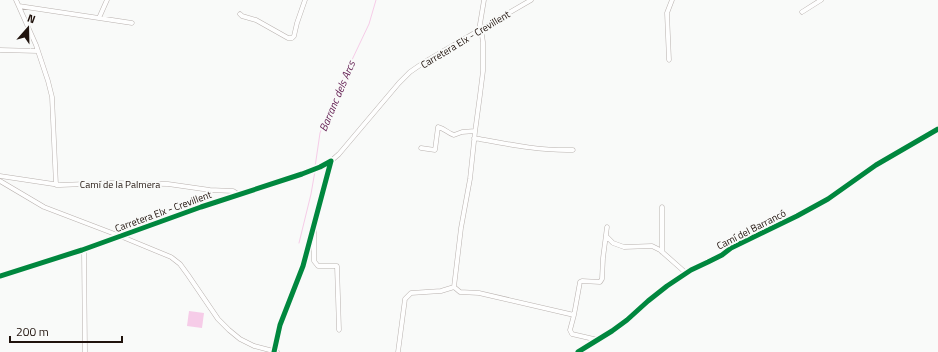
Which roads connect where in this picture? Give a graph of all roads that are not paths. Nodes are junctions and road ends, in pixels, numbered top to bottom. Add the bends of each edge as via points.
1 (16, 0) edge
2 (107, 0) edge
3 (306, 0) edge
4 (484, 0) edge
5 (531, 0) edge
6 (672, 0) edge
7 (821, 0) edge
8 (19, 6) junction
9 (802, 12) dead end
10 (240, 14) dead end
11 (99, 18) junction
12 (132, 23) dead end
13 (480, 30) junction
14 (0, 50) edge
15 (38, 51) junction
16 (669, 60) dead end
17 (938, 129) edge
18 (475, 131) junction
19 (474, 138) junction
20 (421, 148) dead end
21 (573, 150) dead end
22 (331, 161) junction
23 (0, 176) edge
24 (0, 181) edge
25 (56, 185) junction
26 (238, 194) junction
27 (662, 206) dead end
28 (314, 224) junction
29 (607, 227) dead end
30 (120, 236) junction
31 (606, 236) junction
32 (84, 250) junction
33 (662, 252) junction
34 (686, 273) junction
35 (0, 276) edge
36 (454, 287) junction
37 (574, 315) junction
38 (339, 330) dead end
39 (598, 340) junction
40 (85, 352) edge
41 (275, 352) edge
42 (398, 352) edge
43 (578, 352) edge

1 - 8 street
2 - 11 street
3 - 10 street via 292,38
4 - 13 street
5 - 13 street, Carretera Elx - Crevillent
6 - 16 street via 667,13
7 - 9 street
8 - 11 street
8 - 15 street
11 - 12 street
13 - 18 street via 483,42 483,71
13 - 22 street, Carretera Elx - Crevillent via 410,72
14 - 15 street
15 - 25 street via 52,97
17 - 34 street, Camí del Barrancó via 876,165 828,199
18 - 19 street
18 - 20 street via 454,135 438,127 435,150
19 - 21 street via 557,151
19 - 36 street
22 - 26 street, Carretera Elx - Crevillent via 302,174
22 - 28 street
23 - 25 street, Camí de la Palmera
24 - 30 street via 44,207
25 - 26 street, Camí de la Palmera via 168,184 210,190 233,190
26 - 30 street, Carretera Elx - Crevillent
27 - 33 street
28 - 38 street via 314,261 318,266 337,266
28 - 41 street via 303,266 280,325
29 - 31 street
30 - 32 street, Carretera Elx - Crevillent
30 - 41 street via 172,257 229,330 240,340
31 - 33 street via 613,243 624,247 652,246
31 - 37 street via 602,279 600,282 580,282
32 - 35 street, Carretera Elx - Crevillent
32 - 40 street
33 - 34 street
34 - 39 street, Camí del Barrancó
36 - 37 street via 460,292 479,293
36 - 42 street via 441,291 411,293 405,299
37 - 39 street via 570,330 572,334
39 - 43 street, Camí del Barrancó

